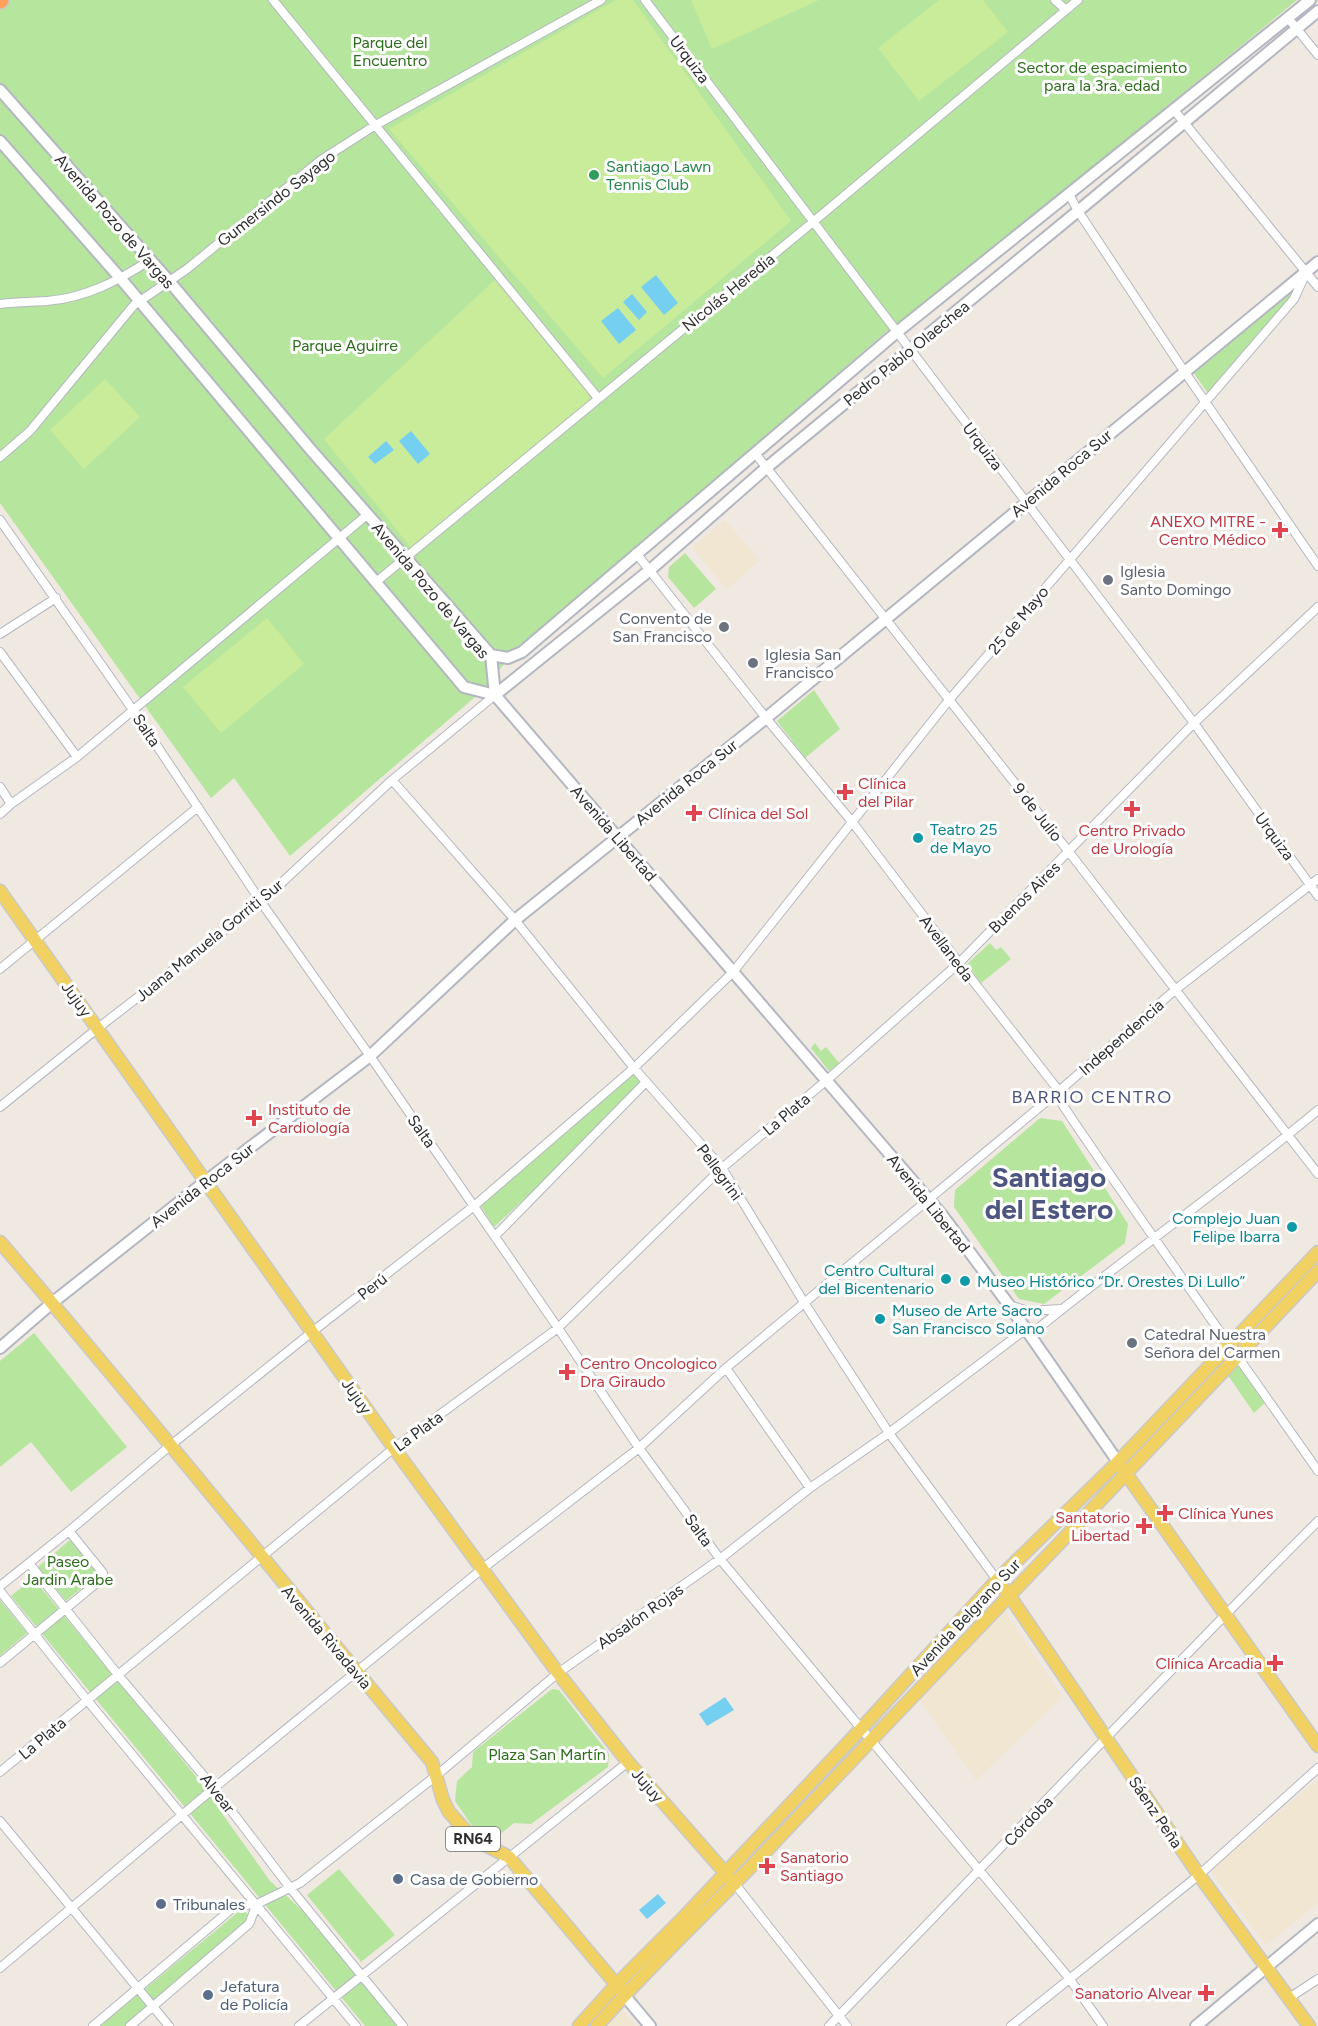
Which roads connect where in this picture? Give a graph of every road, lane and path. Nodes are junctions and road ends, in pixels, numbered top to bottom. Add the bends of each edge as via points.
1 (273, 0) edge
2 (601, 0) edge
3 (645, 0) edge
4 (1055, 0) edge
5 (1078, 0) edge
6 (1310, 0) edge
7 (1066, 10) junction
8 (1318, 11) edge
9 (1288, 18) junction
10 (1297, 28) junction
11 (1318, 55) edge
12 (0, 90) edge
13 (1174, 110) junction
14 (1185, 123) junction
15 (374, 126) junction
16 (0, 141) edge
17 (1069, 194) junction
18 (1078, 211) junction
19 (813, 222) junction
20 (150, 260) junction
21 (1318, 262) edge
22 (1306, 272) junction
23 (121, 279) junction
24 (169, 281) junction
25 (1318, 287) edge
26 (140, 301) junction
27 (0, 304) edge
28 (897, 332) junction
29 (911, 350) junction
30 (1184, 371) junction
31 (598, 398) junction
32 (1206, 403) junction
33 (755, 453) junction
34 (0, 457) edge
35 (766, 468) junction
36 (1026, 503) junction
37 (367, 515) junction
38 (0, 520) edge
39 (339, 538) junction
40 (636, 554) junction
41 (406, 559) junction
42 (1069, 560) junction
43 (1318, 566) edge
44 (650, 570) junction
45 (376, 582) junction
46 (56, 598) junction
47 (1318, 607) edge
48 (885, 619) junction
49 (0, 634) edge
50 (0, 652) edge
51 (491, 655) junction
52 (495, 695) junction
53 (949, 700) junction
54 (133, 710) junction
55 (766, 718) junction
56 (1194, 723) junction
57 (77, 757) junction
58 (392, 780) junction
59 (0, 787) edge
60 (11, 804) junction
61 (198, 807) junction
62 (0, 814) edge
63 (853, 823) junction
64 (618, 836) junction
65 (1069, 852) junction
66 (1318, 879) edge
67 (1311, 885) junction
68 (0, 891) edge
69 (1318, 896) edge
70 (261, 902) junction
71 (515, 920) junction
72 (34, 940) junction
73 (958, 963) junction
74 (0, 969) edge
75 (733, 972) junction
76 (1174, 990) junction
77 (98, 1028) junction
78 (370, 1056) junction
79 (634, 1068) junction
80 (827, 1080) junction
81 (646, 1082) junction
82 (1059, 1091) junction
83 (0, 1107) edge
84 (1318, 1110) edge
85 (1287, 1136) junction
86 (722, 1168) junction
87 (1318, 1174) edge
88 (206, 1181) junction
89 (928, 1200) junction
90 (474, 1206) junction
91 (495, 1236) junction
92 (1153, 1238) junction
93 (0, 1242) edge
94 (1318, 1252) edge
95 (1318, 1271) edge
96 (52, 1303) junction
97 (805, 1304) junction
98 (1009, 1305) junction
99 (1061, 1309) junction
100 (558, 1328) junction
101 (312, 1332) junction
102 (1028, 1332) junction
103 (1229, 1344) junction
104 (0, 1348) edge
105 (1238, 1356) junction
106 (726, 1368) junction
107 (889, 1433) junction
108 (171, 1445) junction
109 (394, 1448) junction
110 (639, 1449) junction
111 (1118, 1462) junction
112 (1318, 1471) edge
113 (1126, 1474) junction
114 (810, 1488) junction
115 (1318, 1521) edge
116 (69, 1531) junction
117 (262, 1558) junction
118 (720, 1560) junction
119 (29, 1563) junction
120 (482, 1569) junction
121 (998, 1580) junction
122 (0, 1586) edge
123 (0, 1591) edge
124 (1009, 1595) junction
125 (65, 1609) junction
126 (1225, 1614) junction
127 (34, 1634) junction
128 (0, 1663) edge
129 (356, 1672) junction
130 (558, 1673) junction
131 (119, 1676) junction
132 (87, 1700) junction
133 (860, 1730) junction
134 (1106, 1739) junction
135 (870, 1741) junction
136 (1318, 1746) edge
137 (628, 1762) junction
138 (1318, 1768) edge
139 (0, 1772) edge
140 (437, 1775) junction
141 (214, 1788) junction
142 (183, 1816) junction
143 (0, 1821) edge
144 (509, 1857) junction
145 (724, 1872) junction
146 (979, 1872) junction
147 (1198, 1875) junction
148 (735, 1884) junction
149 (291, 1889) junction
150 (257, 1904) junction
151 (72, 1907) junction
152 (1318, 1924) edge
153 (1267, 1967) junction
154 (0, 1968) edge
155 (361, 1975) junction
156 (1069, 1978) junction
157 (1318, 1979) edge
158 (616, 1984) junction
159 (139, 1988) junction
160 (624, 1995) junction
161 (332, 1998) junction
162 (1289, 1998) junction
163 (154, 2006) junction
164 (838, 2016) junction
165 (93, 2026) edge
166 (130, 2026) edge
167 (169, 2026) edge
168 (299, 2026) edge
169 (356, 2026) edge
170 (404, 2026) edge
171 (579, 2026) edge
172 (597, 2026) edge
173 (650, 2026) edge
174 (829, 2026) edge
175 (847, 2026) edge
176 (1011, 2026) edge
177 (1103, 2026) edge
178 (1196, 2026) edge
179 (1309, 2026) edge

1 - 15 street
2 - 15 street, Gumersindo Sayago
3 - 19 street, Urquiza
4 - 7 street
5 - 7 street, Nicolás Heredia
6 - 9 street, Pedro Pablo Olaechea
7 - 19 street, Nicolás Heredia
8 - 10 street, Pedro Pablo Olaechea
9 - 10 street
9 - 13 street, Pedro Pablo Olaechea
10 - 11 street
10 - 14 street, Pedro Pablo Olaechea
12 - 20 street, Avenida Pozo de Vargas
13 - 14 street
13 - 17 street, Pedro Pablo Olaechea
14 - 18 street, Pedro Pablo Olaechea
14 - 22 street
15 - 24 street, Gumersindo Sayago via 321,160
15 - 31 street
16 - 23 street, Avenida Pozo de Vargas
17 - 18 street
17 - 28 street, Pedro Pablo Olaechea
18 - 29 street, Pedro Pablo Olaechea
18 - 30 street
19 - 28 street, Urquiza
19 - 31 street, Nicolás Heredia
20 - 23 street
20 - 24 street, Avenida Pozo de Vargas
21 - 22 street, Avenida Roca Sur
22 - 25 street
22 - 30 street, Avenida Roca Sur
22 - 32 street, 25 de Mayo via 1294,299
23 - 26 street, Avenida Pozo de Vargas
23 - 27 street via 58,300
24 - 26 street, Gumersindo Sayago
24 - 37 street, Avenida Pozo de Vargas
26 - 34 street, Gumersindo Sayago via 30,431
26 - 39 street, Avenida Pozo de Vargas
28 - 29 street, Urquiza
28 - 33 street, Pedro Pablo Olaechea
29 - 35 street, Pedro Pablo Olaechea
29 - 36 street, Urquiza
30 - 32 street
30 - 36 street, Avenida Roca Sur
31 - 41 street, Nicolás Heredia
32 - 42 street, 25 de Mayo
32 - 43 street
33 - 35 street, 9 de Julio
33 - 40 street, Pedro Pablo Olaechea
35 - 44 street, Pedro Pablo Olaechea
35 - 48 street, 9 de Julio
36 - 42 street, Urquiza
36 - 48 street, Avenida Roca Sur
37 - 39 street
37 - 41 street, Avenida Pozo de Vargas
38 - 46 street, Salta
39 - 45 street, Avenida Pozo de Vargas
39 - 54 street
40 - 44 street, Avellaneda
40 - 51 street, Pedro Pablo Olaechea via 522,652 503,658
41 - 45 street, Nicolás Heredia
41 - 51 street, Avenida Pozo de Vargas
42 - 53 street, 25 de Mayo
42 - 56 street, Urquiza
44 - 52 street, Pedro Pablo Olaechea
44 - 55 street, Avellaneda
45 - 52 street, Avenida Pozo de Vargas via 464,687
46 - 49 street
46 - 54 street, Salta
47 - 56 street, Buenos Aires
48 - 53 street, 9 de Julio
48 - 55 street, Avenida Roca Sur
50 - 57 street
51 - 52 street, Avenida Pozo de Vargas
52 - 58 street, Juana Manuela Gorriti Sur
52 - 64 street, Avenida Libertad
53 - 63 street, 25 de Mayo
53 - 65 street, 9 de Julio
54 - 57 street
54 - 61 street, Salta
55 - 63 street, Avellaneda
55 - 64 street, Avenida Roca Sur
56 - 65 street, Buenos Aires
56 - 67 street, Urquiza
57 - 60 street
58 - 70 street, Juana Manuela Gorriti Sur
58 - 71 street, Pellegrini
59 - 60 street
60 - 62 street
61 - 70 street, Salta
61 - 72 street
63 - 73 street, Avellaneda
63 - 75 street, 25 de Mayo
64 - 71 street, Avenida Roca Sur
64 - 75 street, Avenida Libertad
65 - 73 street, Buenos Aires
65 - 76 street, 9 de Julio
66 - 67 street, Independencia
67 - 69 street, Urquiza
67 - 76 street, Independencia
68 - 72 main road, Jujuy
70 - 77 street, Juana Manuela Gorriti Sur
70 - 78 street, Salta
71 - 78 street, Avenida Roca Sur
71 - 79 street, Pellegrini
72 - 74 street
72 - 77 main road, Jujuy
73 - 80 street, Buenos Aires
73 - 82 street, Avellaneda
75 - 79 street, Perú
75 - 80 street, Avenida Libertad
76 - 82 street, Independencia
76 - 85 street, 9 de Julio
77 - 83 street, Juana Manuela Gorriti Sur
77 - 88 main road, Jujuy
78 - 88 street, Avenida Roca Sur
78 - 90 street, Salta
79 - 81 street, Pellegrini
79 - 90 street, Perú
80 - 86 street, La Plata
80 - 89 street, Avenida Libertad
81 - 86 street, Pellegrini
81 - 91 street
82 - 89 street, Independencia
82 - 92 street, Avellaneda via 1062,1104
84 - 85 street, Absalón Rojas
85 - 87 street, 9 de Julio
85 - 92 street, Absalón Rojas
86 - 97 street, Pellegrini
86 - 100 street, La Plata
88 - 96 street, Avenida Roca Sur
88 - 101 main road, Jujuy
89 - 97 street, Independencia
89 - 98 street, Avenida Libertad
90 - 91 street, Salta
90 - 101 street, Perú
91 - 100 street, Salta
92 - 99 street, Absalón Rojas
92 - 103 street, Avellaneda
93 - 96 main road, Avenida Rivadavia
94 - 103 main road, Avenida Belgrano Sur
95 - 105 main road, Avenida Belgrano Sur
96 - 104 street, Avenida Roca Sur
96 - 108 main road, Avenida Rivadavia
97 - 106 street, Independencia
97 - 107 street, Pellegrini
98 - 99 street via 1028,1311
98 - 102 street, Avenida Libertad
99 - 102 street, Absalón Rojas
100 - 109 street, La Plata
100 - 110 street, Salta
101 - 108 street, Perú
101 - 109 main road, Jujuy
102 - 107 street, Absalón Rojas
102 - 111 street, Avenida Libertad
103 - 105 street, Avellaneda
103 - 111 main road, Avenida Belgrano Sur
105 - 112 street, Avellaneda
105 - 113 main road, Avenida Belgrano Sur
106 - 110 street, Independencia
106 - 114 street
107 - 114 street, Absalón Rojas
107 - 121 street, Pellegrini
108 - 116 street, Perú
108 - 117 main road, Avenida Rivadavia
109 - 117 street, La Plata
109 - 120 main road, Jujuy
110 - 118 street, Salta
110 - 120 street, Independencia
111 - 113 main road, Avenida Libertad
111 - 121 main road, Avenida Belgrano Sur
113 - 124 main road, Avenida Belgrano Sur
113 - 126 main road, Avenida Libertad
114 - 118 street, Absalón Rojas
115 - 126 street, Córdoba
116 - 119 street, Perú
116 - 125 street via 104,1577
117 - 129 main road, Avenida Rivadavia
117 - 131 street, La Plata
118 - 130 street, Absalón Rojas
118 - 133 street, Salta
119 - 122 street, Perú
119 - 125 street, Alvear
120 - 129 street, Independencia
120 - 130 main road, Jujuy
121 - 124 main road, Pellegrini
121 - 133 main road, Avenida Belgrano Sur
123 - 127 street
124 - 134 main road, Sáenz Peña
124 - 135 main road, Avenida Belgrano Sur
125 - 127 street
125 - 131 street, Alvear
126 - 134 street, Córdoba
126 - 136 main road, Avenida Libertad
127 - 128 street
127 - 132 street
129 - 140 main road, Avenida Rivadavia / RN64 via 432,1762
129 - 141 street, Independencia
130 - 137 main road, Jujuy
130 - 140 street, Absalón Rojas
131 - 132 street, La Plata
131 - 141 street, Alvear
132 - 139 street, La Plata
132 - 142 street
133 - 135 street, Salta
133 - 145 main road, Avenida Belgrano Sur
134 - 146 street, Córdoba
134 - 147 main road, Sáenz Peña
135 - 146 street, Salta
135 - 148 main road, Avenida Belgrano Sur
137 - 144 street, RN64
137 - 145 main road, Jujuy
138 - 147 street
140 - 144 main road, Avenida Rivadavia / RN64 via 446,1806 470,1836
140 - 149 street, Absalón Rojas
141 - 142 street, Independencia
141 - 149 street, Alvear
142 - 150 street
142 - 151 street, Independencia
143 - 151 street
144 - 155 street
144 - 158 main road, Avenida Rivadavia / RN64
145 - 148 main road, Jujuy
145 - 158 main road, Avenida Belgrano Sur
146 - 156 street, Salta
146 - 164 street, Córdoba
147 - 153 main road, Sáenz Peña
147 - 156 street
148 - 160 main road, Avenida Belgrano Sur
148 - 164 street
149 - 150 street, Absalón Rojas
149 - 155 street, Alvear
150 - 159 street, Absalón Rojas via 235,1906
150 - 161 street
150 - 163 street via 249,1924
151 - 154 street, Independencia
151 - 159 street
152 - 153 street
153 - 162 main road, Sáenz Peña
153 - 178 street
155 - 161 street
155 - 170 street, Alvear
156 - 176 street
156 - 177 street, Salta
157 - 162 street
158 - 160 main road, Avenida Rivadavia / RN64
158 - 171 main road, Avenida Belgrano Sur
159 - 163 street
159 - 165 street, Absalón Rojas
160 - 172 main road, Avenida Belgrano Sur
160 - 173 street, Avenida Rivadavia / RN64
161 - 168 street
161 - 169 street
162 - 179 main road, Sáenz Peña
163 - 166 street
163 - 167 street
164 - 174 street, Córdoba
164 - 175 street

